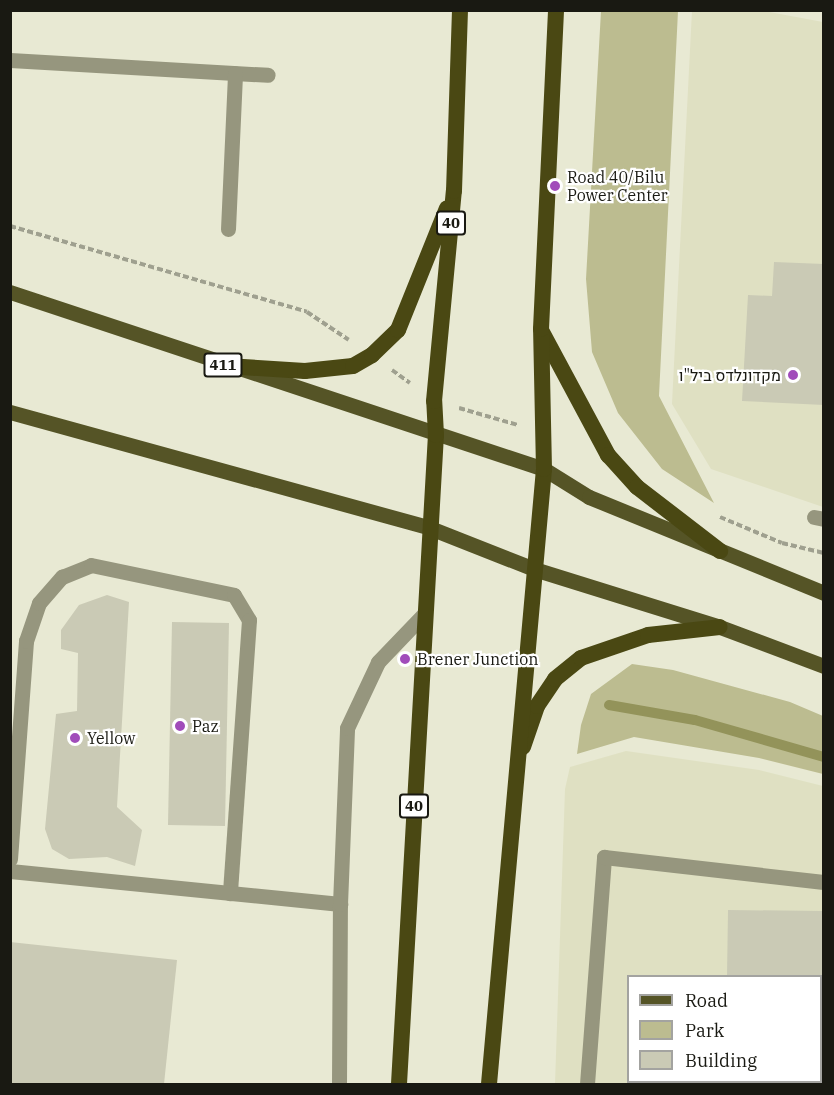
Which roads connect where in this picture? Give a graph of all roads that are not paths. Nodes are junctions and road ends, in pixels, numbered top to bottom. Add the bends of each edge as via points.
1 (460, 10) edge
2 (556, 10) edge
3 (10, 60) edge
4 (234, 72) junction
5 (268, 75) dead end
6 (454, 191) junction
7 (228, 229) dead end
8 (10, 292) edge
9 (541, 329) junction
10 (227, 366) junction
11 (10, 412) edge
12 (436, 435) junction
13 (544, 469) junction
14 (430, 528) junction
15 (720, 551) junction
16 (534, 569) junction
17 (824, 593) edge
18 (424, 613) junction
19 (720, 627) junction
20 (824, 666) edge
21 (514, 774) junction
22 (10, 859) edge
23 (10, 871) edge
24 (824, 882) edge
25 (230, 894) junction
26 (339, 904) junction
27 (339, 1084) edge
28 (399, 1084) edge
29 (489, 1084) edge
30 (587, 1084) edge

1 - 6 highway, 40
2 - 9 highway
3 - 4 street
4 - 5 street
4 - 7 street
6 - 10 highway via 398,330 372,355 353,366 305,371
6 - 12 highway, 40 via 434,401
8 - 10 main road, 411
9 - 13 highway
9 - 15 highway via 608,455 637,487
10 - 12 main road, 411
11 - 14 main road
12 - 13 main road, 411
12 - 14 highway, 40
13 - 15 main road, 411 via 588,496
13 - 16 highway
14 - 16 main road
14 - 18 highway, 40
15 - 17 main road, 411
16 - 19 main road
16 - 21 highway
18 - 26 street via 378,662 347,728
18 - 28 highway, 40
19 - 20 main road
19 - 21 highway via 648,634 581,658 555,680 537,706
21 - 29 highway
22 - 25 street via 26,641 39,603 62,577 91,565 234,595 249,620
23 - 25 street
24 - 30 street via 604,857
25 - 26 street
26 - 27 street

